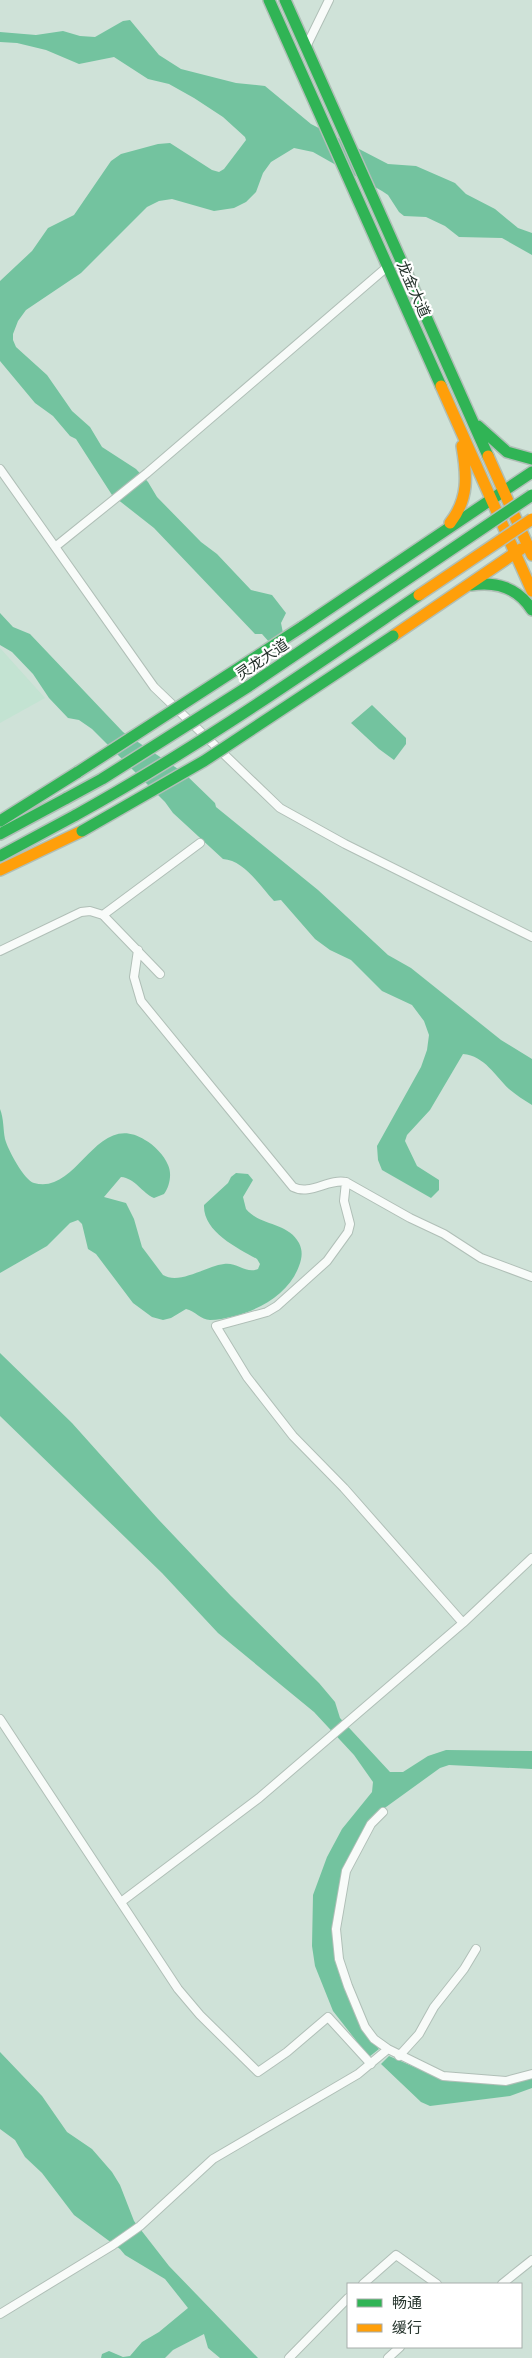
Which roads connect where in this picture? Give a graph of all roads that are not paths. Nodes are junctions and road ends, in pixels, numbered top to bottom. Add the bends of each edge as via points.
1 (269, 0) edge
2 (285, 0) edge
3 (329, 0) edge
4 (306, 47) junction
5 (388, 267) junction
6 (471, 417) junction
7 (458, 424) junction
8 (532, 459) edge
9 (0, 468) edge
10 (532, 472) edge
11 (504, 491) junction
12 (532, 495) edge
13 (491, 500) junction
14 (532, 519) edge
15 (436, 537) junction
16 (55, 547) junction
17 (531, 547) edge
18 (515, 553) junction
19 (460, 590) junction
20 (532, 591) edge
21 (532, 610) edge
22 (0, 821) edge
23 (0, 834) edge
24 (200, 843) dead end
25 (0, 856) edge
26 (0, 870) edge
27 (103, 914) junction
28 (532, 937) edge
29 (138, 950) junction
30 (0, 951) edge
31 (160, 974) dead end
32 (346, 1182) junction
33 (532, 1277) edge
34 (532, 1558) edge
35 (463, 1623) junction
36 (0, 1719) edge
37 (383, 1812) dead end
38 (120, 1902) junction
39 (476, 1949) dead end
40 (388, 2049) junction
41 (399, 2056) junction
42 (371, 2064) junction
43 (532, 2074) edge
44 (532, 2260) edge
45 (364, 2283) edge
46 (436, 2283) edge
47 (503, 2283) edge
48 (347, 2299) edge
49 (0, 2314) edge
50 (399, 2348) edge
51 (289, 2358) edge
52 (388, 2358) edge

1 - 5 main road, 龙金大道
2 - 4 main road, 龙金大道
3 - 4 street
4 - 6 main road, 龙金大道
5 - 7 main road, 龙金大道
5 - 16 street via 147,473
6 - 8 main road via 507,452
6 - 11 main road, 龙金大道
7 - 13 main road, 龙金大道
7 - 15 main road via 467,474 466,491 452,521
9 - 16 street
10 - 11 main road
11 - 13 main road
11 - 17 main road, 龙金大道
12 - 23 main road, 灵龙大道, bridge via 249,686 102,779
13 - 15 main road
13 - 18 main road, 龙金大道
14 - 25 main road, bridge via 260,702 120,790
15 - 22 main road, bridge
16 - 28 street via 154,687 280,808
17 - 18 main road
18 - 19 main road
18 - 20 main road, 龙金大道
19 - 21 main road via 473,584 496,584 517,593
19 - 26 main road, bridge via 212,756 82,831
24 - 27 street
27 - 29 street
27 - 30 street via 90,910 81,912
29 - 31 street
29 - 32 street via 134,977 141,1001 290,1185 304,1190 339,1180
32 - 33 street via 444,1234 481,1258
32 - 35 street via 344,1202 350,1224 348,1232 327,1261 267,1312 216,1326 247,1377 294,1436
34 - 35 street
35 - 38 street via 259,1798
36 - 38 street
37 - 40 street via 371,1824 346,1871 336,1929 340,1959 358,2010 369,2033
38 - 42 street via 191,2006 258,2072 328,2017
39 - 41 street via 434,2006 419,2034
40 - 41 street
40 - 42 street
41 - 43 street via 443,2076 506,2081
42 - 49 street via 212,2159 140,2226
44 - 47 street
45 - 46 street via 396,2255
48 - 51 street
50 - 52 street

